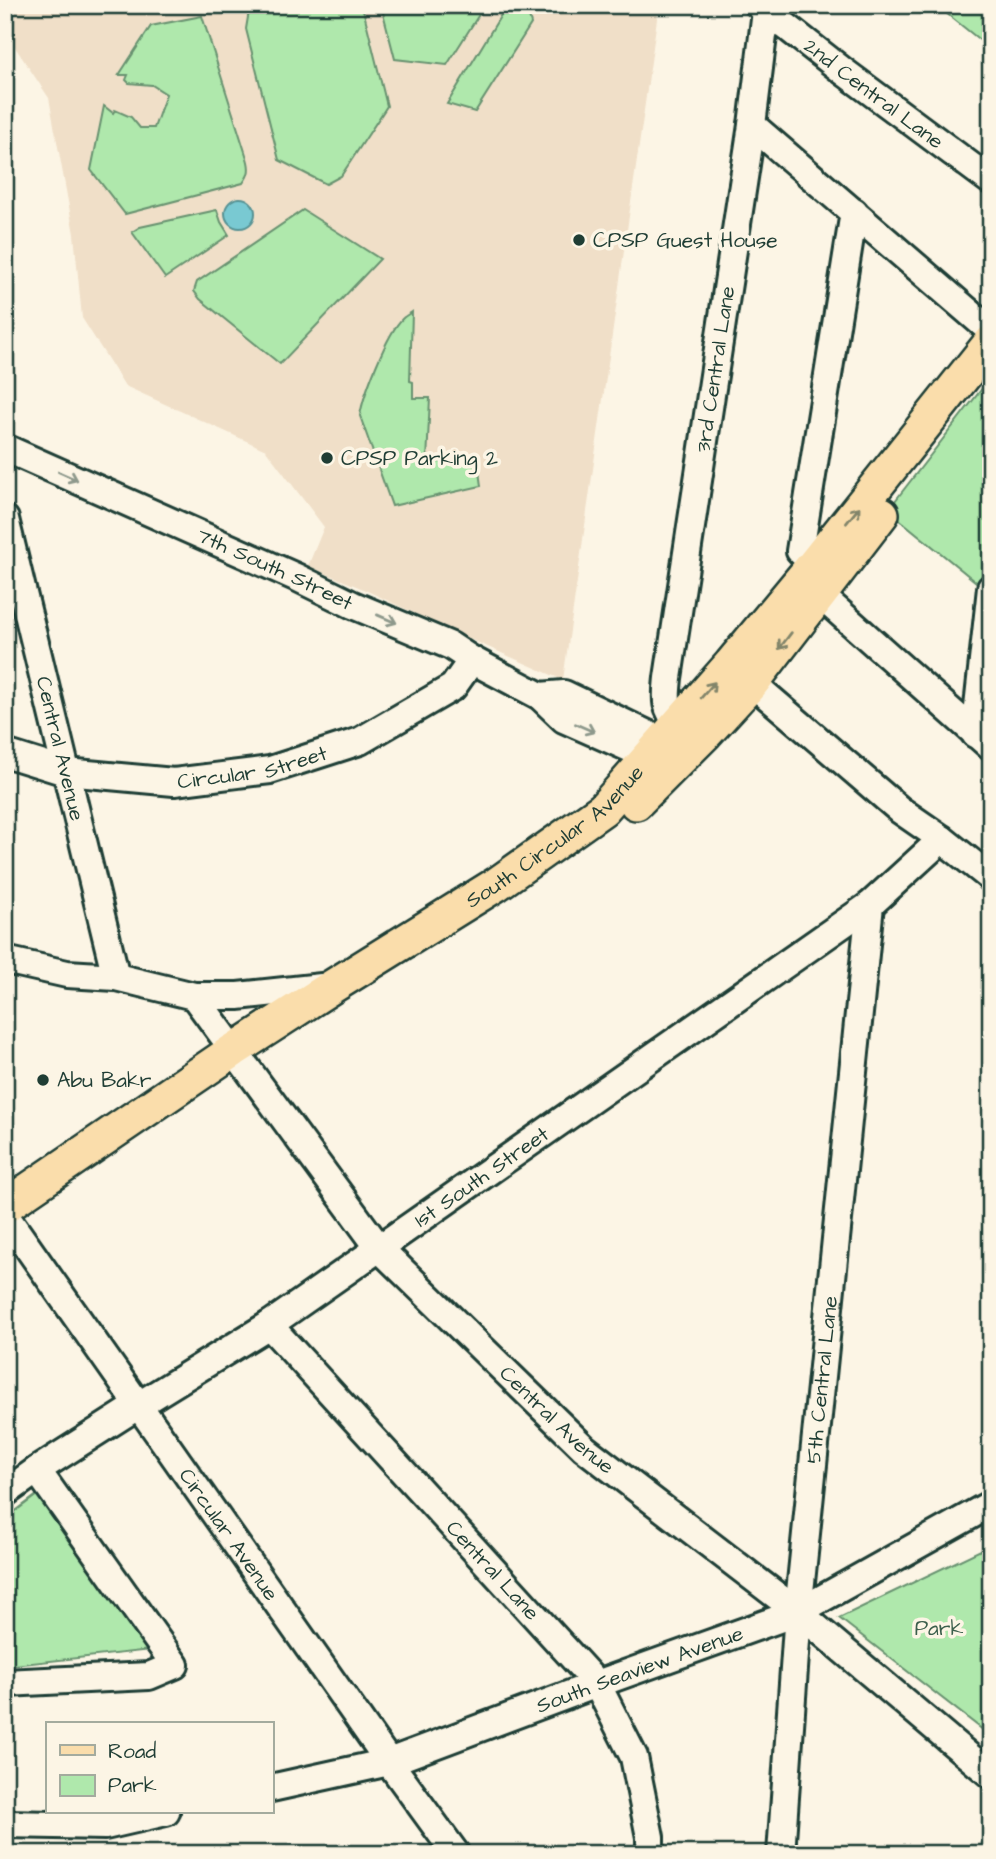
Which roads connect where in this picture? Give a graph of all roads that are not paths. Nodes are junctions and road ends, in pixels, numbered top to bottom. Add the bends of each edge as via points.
1 (762, 8) edge
2 (752, 125) junction
3 (991, 181) edge
4 (854, 212) junction
5 (991, 331) edge
6 (991, 342) edge
7 (991, 374) edge
8 (5, 449) edge
9 (5, 519) edge
10 (817, 580) junction
11 (991, 588) edge
12 (472, 660) junction
13 (752, 683) junction
14 (983, 740) edge
15 (664, 741) junction
16 (5, 753) edge
17 (66, 772) junction
18 (942, 839) junction
19 (991, 877) edge
20 (870, 905) junction
21 (5, 960) edge
22 (116, 977) junction
23 (333, 986) junction
24 (194, 996) junction
25 (240, 1058) junction
26 (7, 1218) edge
27 (379, 1248) junction
28 (269, 1325) junction
29 (139, 1405) junction
30 (37, 1470) junction
31 (5, 1493) edge
32 (991, 1504) edge
33 (798, 1612) junction
34 (5, 1683) edge
35 (597, 1684) junction
36 (389, 1762) junction
37 (991, 1775) edge
38 (273, 1788) edge
39 (157, 1814) edge
40 (5, 1824) edge
41 (456, 1854) edge
42 (650, 1854) edge
43 (781, 1854) edge

1 - 2 street, 3rd Central Lane
1 - 3 street, 2nd Central Lane
2 - 4 street
2 - 15 street, 3rd Central Lane via 668,678 666,697 671,715
4 - 5 street
4 - 10 street via 800,551
10 -> 6 main road, South Circular Avenue
7 - 10 main road, South Circular Avenue
8 -> 12 street, 7th South Street via 451,646
9 - 17 street, Central Avenue
10 -> 13 main road, South Circular Avenue
10 - 14 street
15 -> 10 main road, South Circular Avenue
11 - 14 street
12 -> 15 street, 7th South Street via 540,696 565,719
12 - 17 street, Circular Street via 453,687 360,741 270,770 174,782
13 - 18 street via 900,810
13 - 25 main road, South Circular Avenue via 628,810 508,899
15 - 23 main road, South Circular Avenue via 603,809 497,884
16 - 17 street, Circular Street
17 - 22 street, Central Avenue
18 - 19 street
18 - 20 street, 1st South Street
20 - 27 street, 1st South Street
20 - 33 street, 5th Central Lane
21 - 22 street via 66,974
22 - 24 street
23 - 24 street
23 - 25 main road, South Circular Avenue
24 - 25 street, Central Avenue
25 - 26 main road, South Circular Avenue
25 - 27 street, Central Avenue
26 - 29 street, Circular Avenue
27 - 28 street, 1st South Street
27 - 33 street, Central Avenue via 584,1447
28 - 29 street, 1st South Street
28 - 35 street, Central Lane
29 - 30 street, 1st South Street
29 - 36 street, Circular Avenue
30 - 31 street, 1st South Street
30 - 34 street via 175,1665 149,1676
32 - 33 street, South Seaview Avenue
33 - 35 street, South Seaview Avenue
33 - 37 street, Central Avenue
33 - 43 street, 5th Central Lane
35 - 36 street, South Seaview Avenue
35 - 42 street, Central Lane via 634,1757
36 - 38 street, South Seaview Avenue
36 - 41 street, Circular Avenue
39 - 40 street via 105,1825

